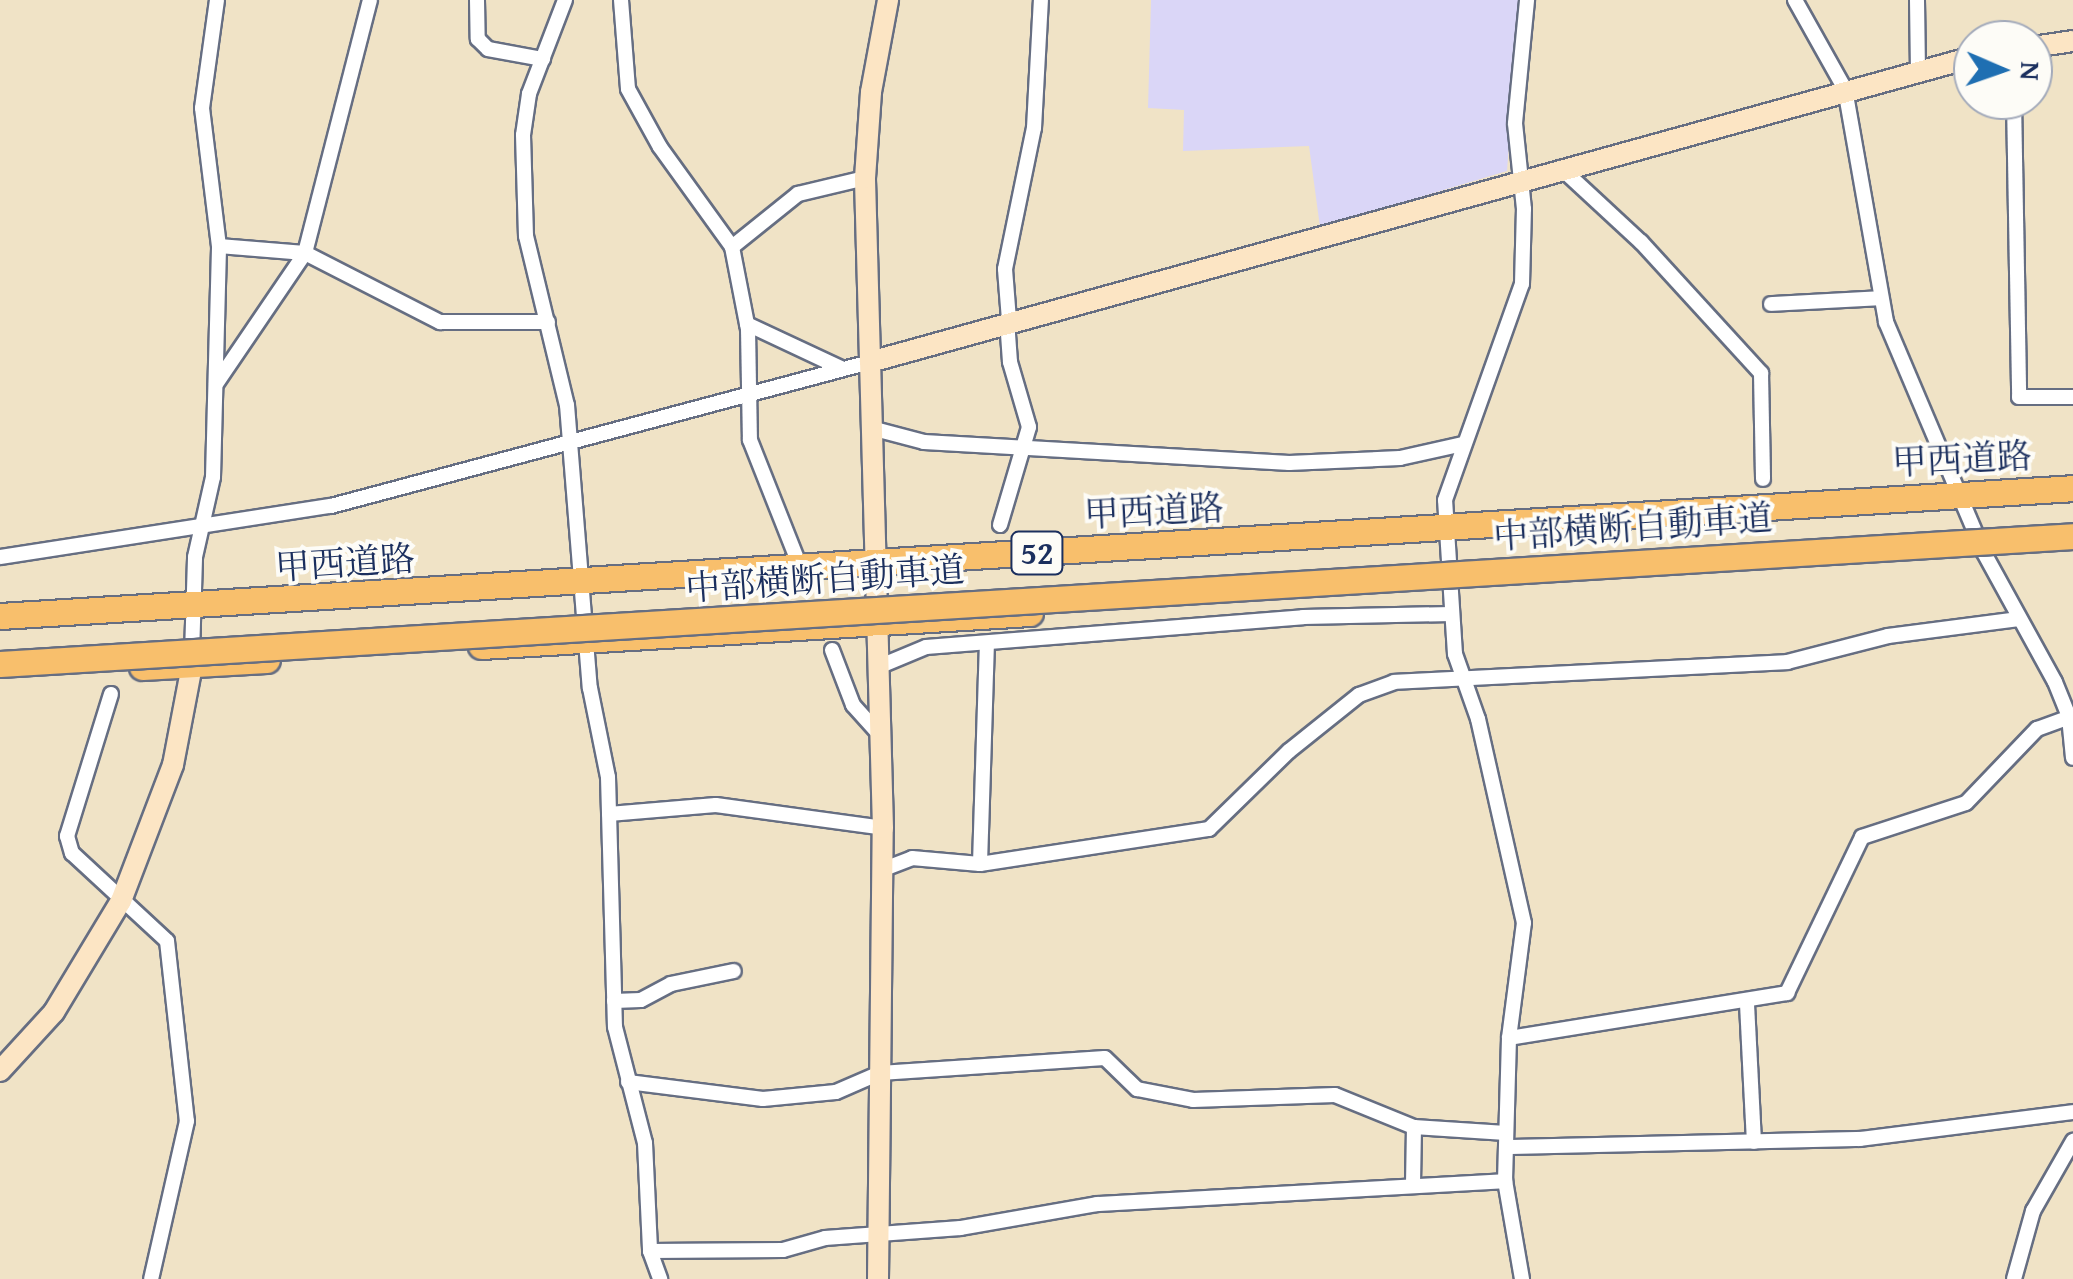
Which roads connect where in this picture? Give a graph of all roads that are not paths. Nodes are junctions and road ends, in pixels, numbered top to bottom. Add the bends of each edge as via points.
1 (217, 0) edge
2 (370, 0) edge
3 (478, 0) edge
4 (565, 0) edge
5 (621, 0) edge
6 (888, 0) edge
7 (1041, 0) edge
8 (1527, 0) edge
9 (1795, 0) edge
10 (1917, 0) edge
11 (543, 59) junction
12 (1953, 61) edge
13 (1918, 69) junction
14 (1845, 89) junction
15 (2014, 120) edge
16 (1560, 168) junction
17 (865, 178) junction
18 (1523, 178) junction
19 (219, 246) junction
20 (732, 247) junction
21 (305, 253) junction
22 (1881, 298) junction
23 (1771, 304) dead end
24 (1008, 320) junction
25 (548, 322) junction
26 (747, 324) junction
27 (870, 362) junction
28 (843, 369) junction
29 (216, 384) junction
30 (751, 394) junction
31 (2073, 397) edge
32 (871, 428) junction
33 (571, 442) junction
34 (1463, 444) junction
35 (1028, 446) junction
36 (1763, 479) dead end
37 (2073, 488) edge
38 (1958, 494) junction
39 (1000, 525) dead end
40 (2073, 526) edge
41 (1446, 528) junction
42 (200, 530) junction
43 (2073, 536) edge
44 (2073, 547) edge
45 (1983, 551) junction
46 (0, 557) edge
47 (874, 562) junction
48 (800, 566) junction
49 (581, 579) junction
50 (1450, 582) junction
51 (194, 608) junction
52 (1452, 614) junction
53 (0, 616) edge
54 (2019, 619) junction
55 (876, 624) junction
56 (587, 641) junction
57 (987, 642) junction
58 (832, 650) dead end
59 (0, 653) edge
60 (0, 664) edge
61 (192, 665) junction
62 (878, 667) junction
63 (0, 673) edge
64 (1463, 678) junction
65 (111, 694) dead end
66 (2071, 716) edge
67 (880, 735) junction
68 (2073, 758) edge
69 (609, 814) junction
70 (884, 828) junction
71 (980, 864) junction
72 (884, 868) junction
73 (121, 901) junction
74 (734, 971) dead end
75 (614, 1001) junction
76 (1747, 1004) junction
77 (1509, 1038) junction
78 (0, 1071) edge
79 (880, 1073) junction
80 (628, 1082) junction
81 (2073, 1112) edge
82 (1414, 1127) junction
83 (1506, 1140) junction
84 (2073, 1141) edge
85 (1754, 1142) junction
86 (1505, 1180) junction
87 (1413, 1184) junction
88 (877, 1231) junction
89 (650, 1251) junction
90 (150, 1279) edge
91 (660, 1279) edge
92 (878, 1279) edge
93 (1522, 1279) edge
94 (2014, 1279) edge

1 - 19 street via 202,108
2 - 21 street
3 - 11 street via 478,39 488,49
4 - 11 street
5 - 20 street via 628,89 660,147
6 - 17 street via 871,92
7 - 24 street via 1034,128 1005,268
8 - 18 street via 1515,123
9 - 14 street
10 - 13 street
11 - 25 street via 529,94 522,179 526,236
12 - 13 street
13 - 14 street
14 - 16 street
14 - 22 street
15 - 31 street via 2019,397
16 - 18 street
16 - 36 street via 1641,242 1760,373
17 - 20 street via 798,194
17 - 27 street
18 - 24 street
18 - 34 street via 1522,284
19 - 21 street
19 - 29 street
20 - 26 street
21 - 25 street via 440,322
21 - 29 street
22 - 23 street
22 - 38 street
24 - 27 street
24 - 35 street
25 - 33 street
26 - 28 street
26 - 30 street
27 - 28 street
27 - 32 street
28 - 30 street
29 - 42 street via 213,477
30 - 33 street
30 - 48 street via 750,440
32 - 35 street via 924,442
32 - 47 street
33 - 42 street via 331,506
33 - 49 street
34 - 35 street via 1400,458 1289,463
34 - 41 street via 1445,500
35 - 39 street
37 - 38 highway, 甲西道路 / 52
38 - 41 highway, 甲西道路 / 52
38 - 45 street
40 - 59 highway, 中部横断自動車道
41 - 47 highway, 甲西道路 / 52
41 - 50 street
42 - 46 street
42 - 51 street
43 - 60 highway, 中部横断自動車道, bridge
44 - 45 highway, 52
45 - 50 highway, 52
45 - 54 street
47 - 48 highway, 甲西道路 / 52
47 - 55 street
48 - 49 highway, 甲西道路 / 52
49 - 51 highway, 甲西道路 / 52
49 - 56 street
50 - 52 street
50 - 55 highway, 52
51 - 53 highway, 甲西道路 / 52
51 - 61 street
52 - 57 street via 1303,617
52 - 64 street
54 - 64 street via 1888,636 1787,662
54 - 66 street
55 - 56 highway, 52
55 - 62 street
56 - 61 highway, 52
56 - 69 street
57 - 62 street via 926,647
57 - 71 street
58 - 67 street via 853,704
61 - 63 highway, 52
61 - 73 street via 174,765
62 - 67 street
64 - 71 street via 1394,682 1360,695 1289,751 1209,829
64 - 77 street via 1524,923
65 - 73 street via 67,836 72,853
66 - 68 street
66 - 76 street via 2038,729 1966,803 1862,836 1788,993
67 - 70 street
69 - 70 street via 716,805
69 - 75 street
70 - 72 street
71 - 72 street via 912,858
72 - 79 street
73 - 78 street via 54,1012
73 - 90 street via 168,941 187,1121
74 - 75 street via 670,984 641,1000
75 - 80 street
76 - 77 street
76 - 85 street
77 - 83 street
79 - 80 street via 836,1092 762,1099
79 - 82 street via 1105,1058 1137,1090 1194,1100 1335,1095
79 - 88 street
80 - 89 street via 645,1143
81 - 85 street via 1860,1139
82 - 83 street
82 - 87 street
83 - 85 street
83 - 86 street
84 - 94 street via 2033,1211
86 - 87 street
86 - 93 street
87 - 88 street via 1097,1204 960,1228
88 - 89 street via 783,1250
88 - 92 street
89 - 91 street

